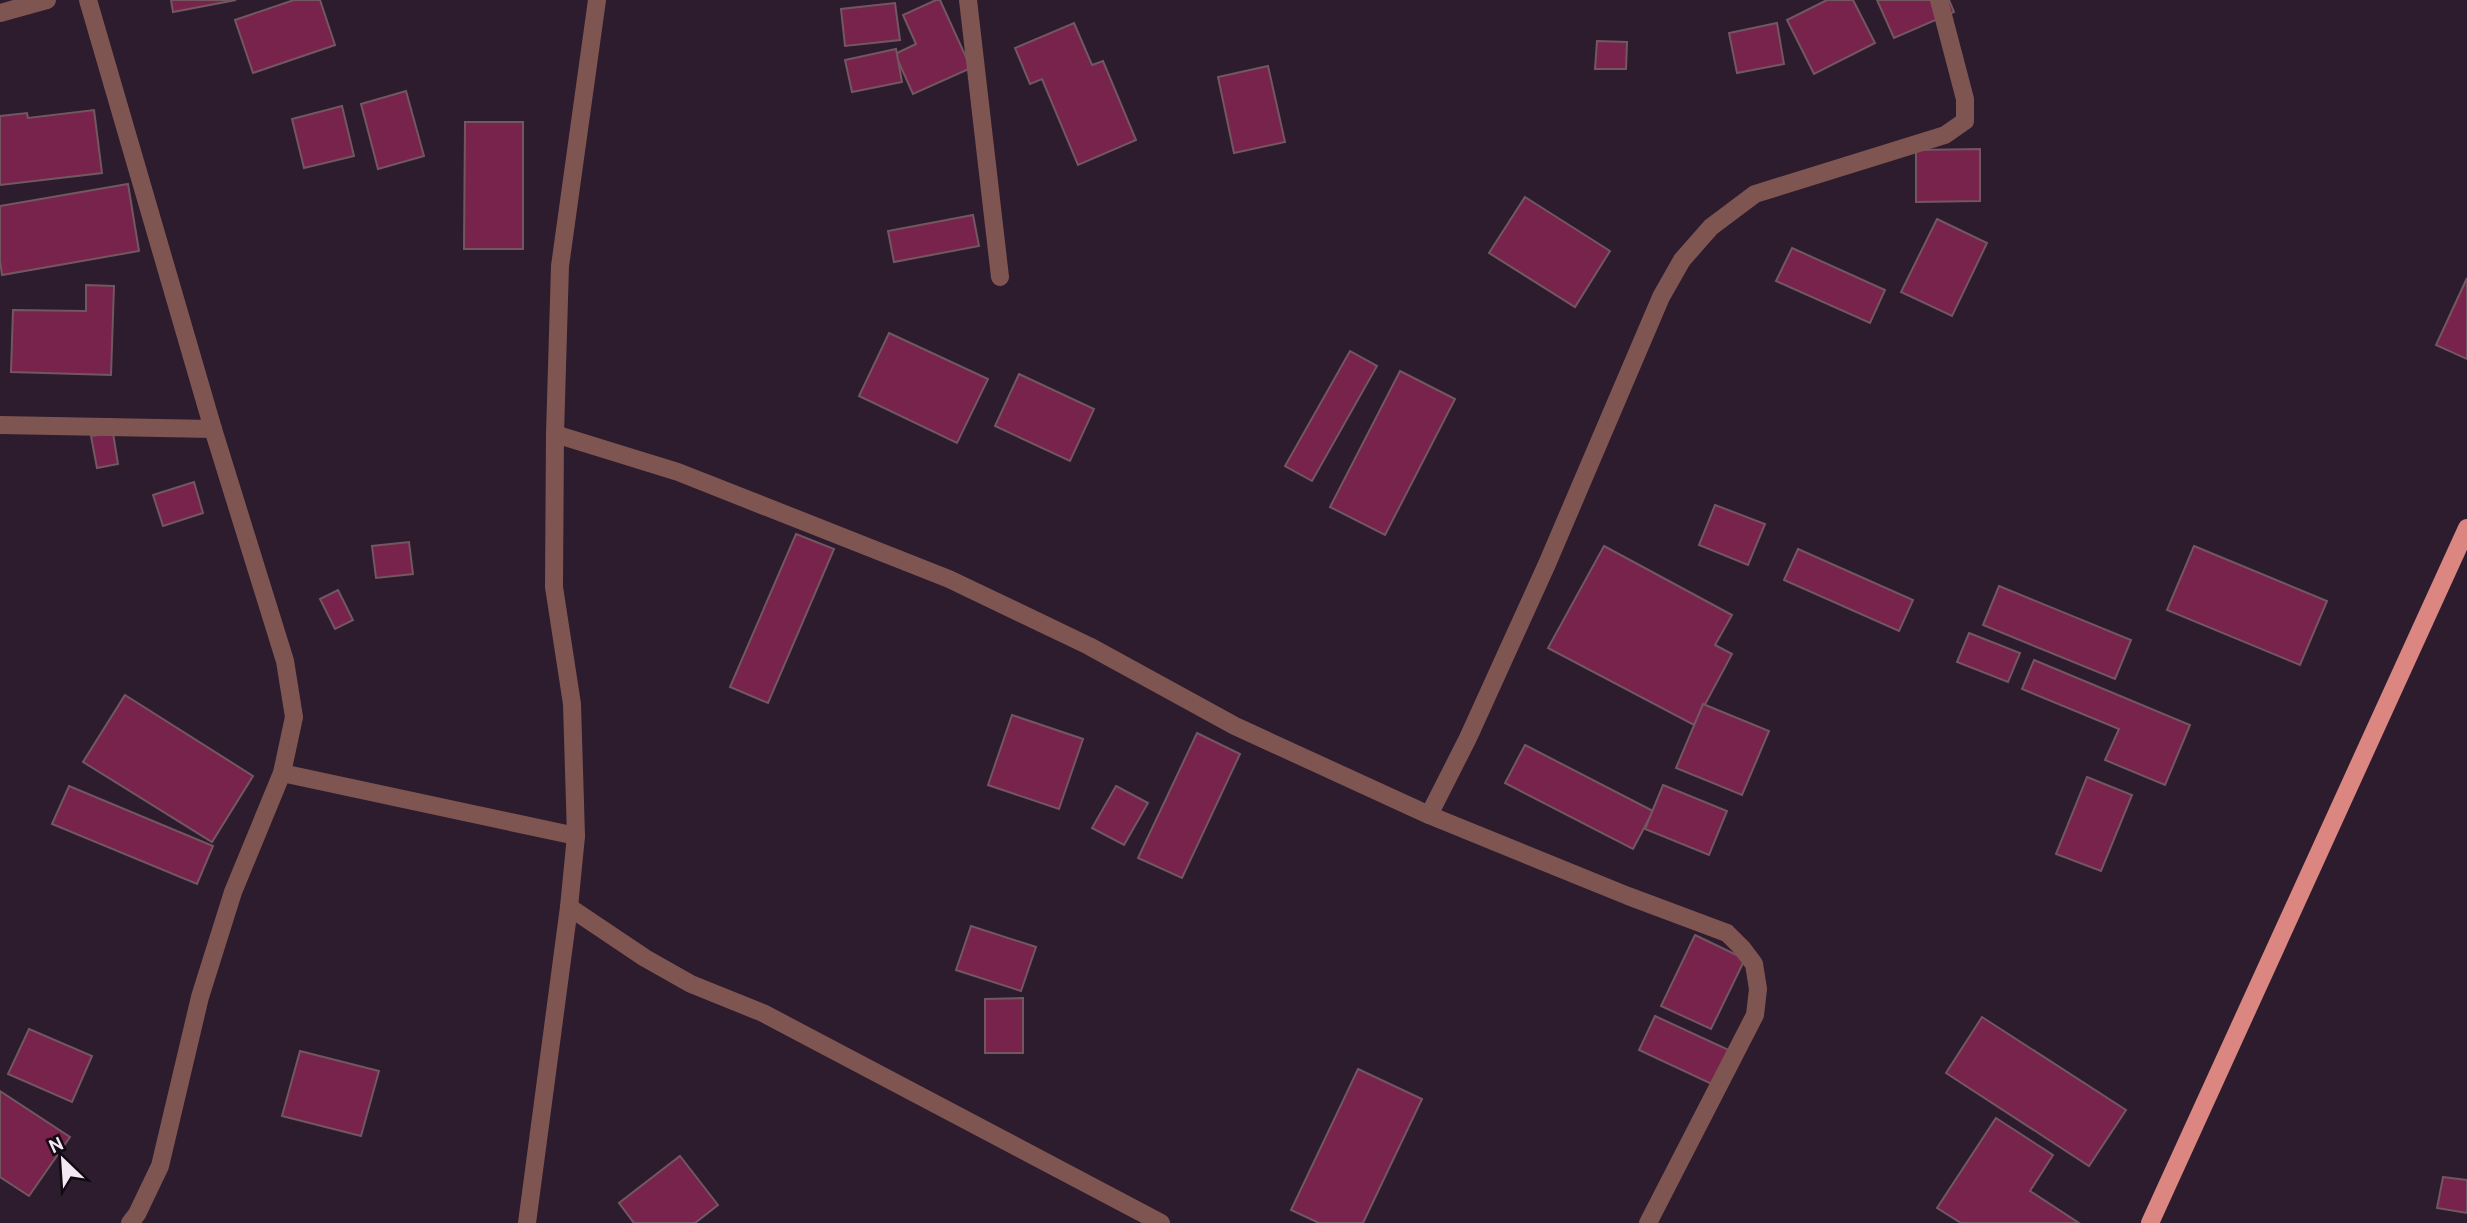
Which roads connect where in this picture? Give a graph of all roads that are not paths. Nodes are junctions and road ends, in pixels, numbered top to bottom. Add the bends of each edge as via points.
1 (47, 0) edge
2 (88, 0) edge
3 (597, 0) edge
4 (968, 0) edge
5 (1940, 0) edge
6 (0, 13) edge
7 (1000, 277) dead end
8 (0, 425) edge
9 (212, 429) junction
10 (555, 434) junction
11 (2467, 528) edge
12 (282, 773) junction
13 (1429, 815) junction
14 (576, 836) junction
15 (569, 907) junction
16 (130, 1223) edge
17 (527, 1223) edge
18 (1161, 1223) edge
19 (1648, 1223) edge
20 (2150, 1223) edge

1 - 6 street
2 - 9 street
3 - 10 street via 561,266
4 - 7 street
5 - 13 street via 1965,99 1965,121 1945,135 1755,194 1711,227 1682,260 1661,297 1553,551
8 - 9 street
9 - 12 street via 285,661 294,717
10 - 13 street via 678,472 949,579 1089,646 1235,726
10 - 14 street via 554,587 572,704
11 - 20 main road
12 - 14 street
12 - 16 street via 233,892 200,997 160,1166
13 - 19 street via 1727,933 1754,964 1758,989 1755,1015
14 - 15 street
15 - 17 street
15 - 18 street via 691,984 763,1013

